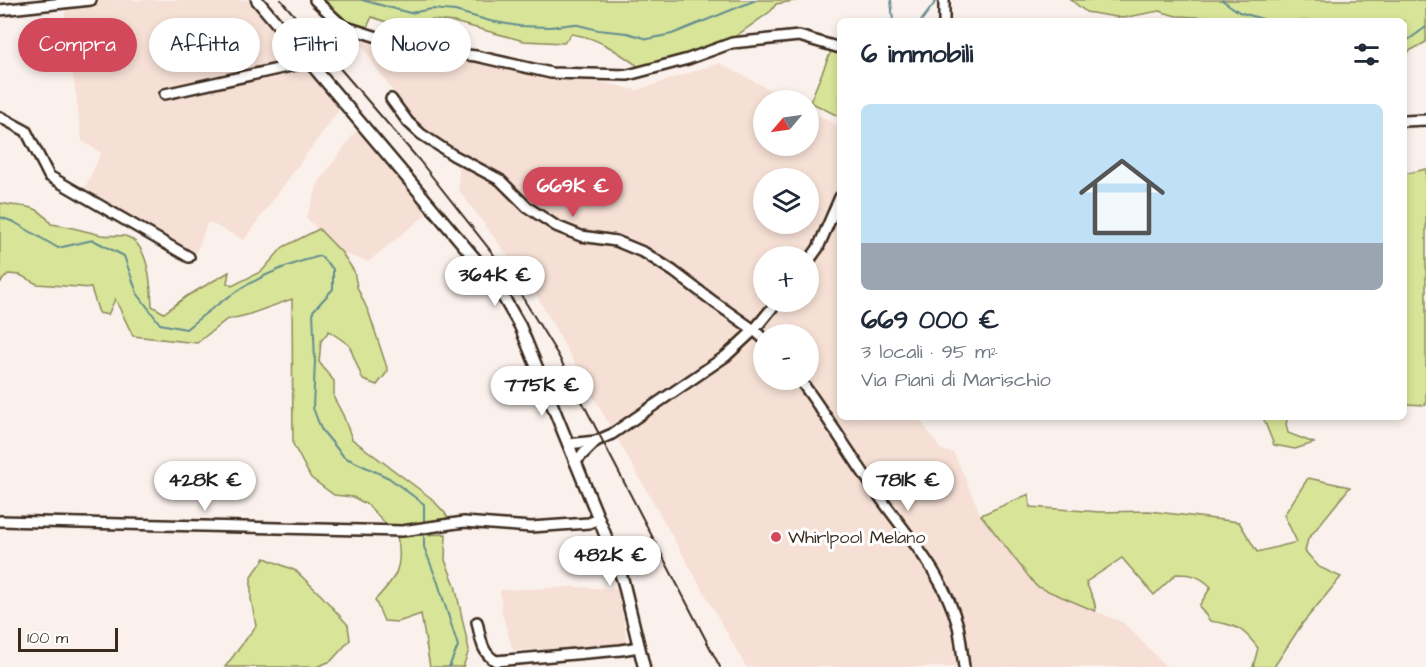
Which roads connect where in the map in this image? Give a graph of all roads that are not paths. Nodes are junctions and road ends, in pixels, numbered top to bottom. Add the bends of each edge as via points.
1 (91, 0) edge
2 (256, 0) edge
3 (315, 0) edge
4 (945, 2) edge
5 (0, 10) edge
6 (945, 18) edge
7 (272, 19) edge
8 (837, 47) edge
9 (272, 70) edge
10 (317, 72) edge
11 (165, 94) dead end
12 (391, 99) dead end
13 (0, 117) edge
14 (1426, 120) edge
15 (1407, 121) edge
16 (837, 203) edge
17 (819, 246) edge
18 (189, 257) dead end
19 (769, 312) edge
20 (759, 324) edge
21 (753, 329) edge
22 (753, 331) edge
23 (807, 390) edge
24 (596, 441) junction
25 (568, 444) junction
26 (575, 462) junction
27 (599, 519) junction
28 (0, 521) edge
29 (477, 622) dead end
30 (639, 647) junction
31 (522, 663) edge
32 (644, 667) edge
33 (964, 667) edge

1 - 5 street
2 - 7 main road
3 - 8 street via 343,26 415,49 476,56 551,74 628,75 732,43 799,36
4 - 6 street
9 - 11 street
10 - 25 main road via 508,301
12 - 21 street via 420,134 500,180 527,207 556,226 581,236 616,241 645,253
13 - 18 street via 26,131 49,176
14 - 15 street
16 - 17 street
19 - 20 street
22 - 24 street via 726,356
23 - 33 street via 938,577 958,627
24 - 25 street
24 - 26 street
25 - 26 main road
26 - 27 main road
27 - 28 street via 531,527 464,522 411,530
27 - 30 main road via 623,581
29 - 31 street via 488,656 496,661
30 - 31 street
30 - 32 main road

